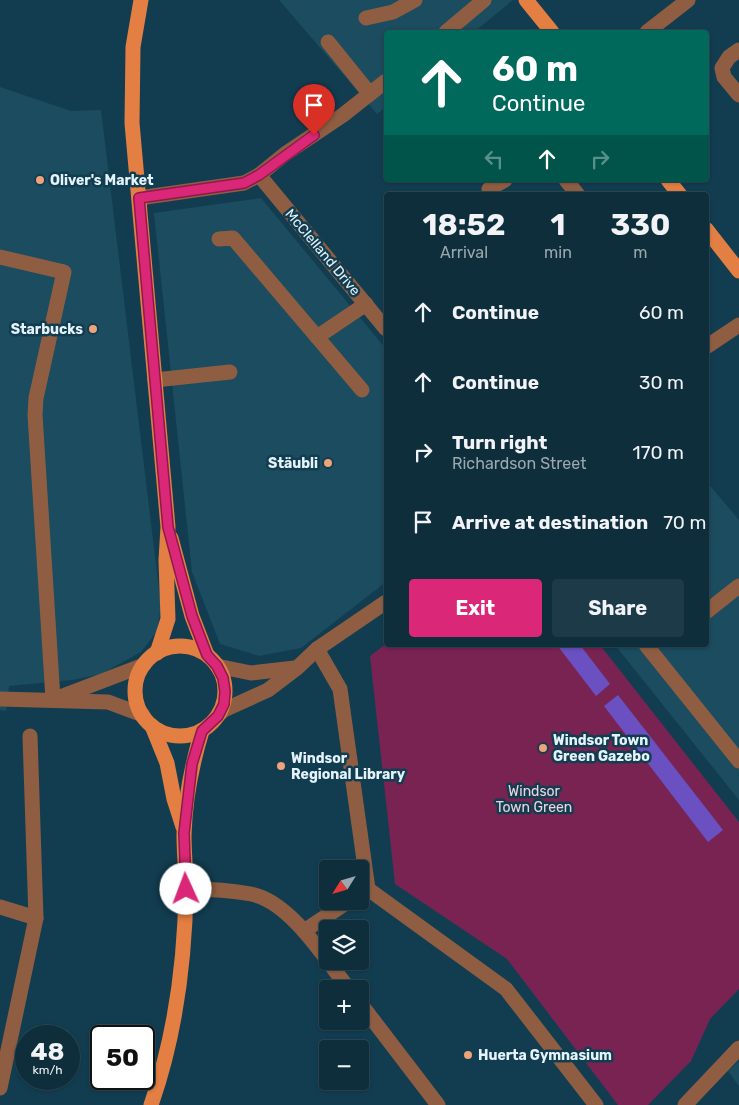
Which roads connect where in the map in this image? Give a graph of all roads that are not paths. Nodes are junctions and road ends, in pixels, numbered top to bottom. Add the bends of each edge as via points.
1 (141, 0) edge
2 (415, 0) edge
3 (484, 0) edge
4 (526, 0) edge
5 (688, 0) edge
6 (366, 18) dead end
7 (448, 30) edge
8 (550, 30) edge
9 (650, 30) edge
10 (328, 42) dead end
11 (739, 50) edge
12 (384, 83) edge
13 (370, 94) junction
14 (739, 95) edge
15 (259, 175) junction
16 (501, 182) edge
17 (568, 182) edge
18 (670, 182) edge
19 (489, 189) dead end
20 (576, 192) edge
21 (678, 192) edge
22 (139, 198) junction
23 (709, 233) edge
24 (219, 238) dead end
25 (0, 257) edge
26 (739, 271) edge
27 (366, 304) junction
28 (739, 325) edge
29 (384, 326) edge
30 (317, 337) junction
31 (709, 346) edge
32 (230, 372) dead end
33 (155, 380) junction
34 (362, 390) dead end
35 (168, 527) junction
36 (739, 586) edge
37 (384, 603) edge
38 (709, 610) edge
39 (655, 648) edge
40 (317, 649) junction
41 (157, 653) junction
42 (212, 661) junction
43 (144, 665) junction
44 (297, 668) junction
45 (0, 699) edge
46 (53, 700) junction
47 (218, 716) junction
48 (148, 721) junction
49 (202, 731) junction
50 (30, 736) dead end
51 (739, 761) edge
52 (184, 833) junction
53 (360, 860) edge
54 (186, 889) junction
55 (369, 895) edge
56 (0, 907) edge
57 (336, 910) edge
58 (36, 918) junction
59 (304, 931) junction
60 (342, 980) edge
61 (369, 1015) edge
62 (739, 1048) edge
63 (0, 1088) edge
64 (152, 1105) edge
65 (438, 1105) edge
66 (596, 1105) edge
67 (685, 1105) edge

1 - 22 main road via 131,83
2 - 6 street via 393,12
3 - 7 street
4 - 8 main road
5 - 9 street
10 - 13 street
11 - 14 street via 722,68 724,77
12 - 13 street
13 - 15 street
15 - 22 street via 244,183
15 - 27 street, McClelland Drive
16 - 19 street
17 - 20 street
18 - 21 main road
22 - 33 main road
23 - 26 main road
24 - 30 street via 233,238
25 - 46 street via 64,272 35,415
27 - 29 street, McClelland Drive
27 - 30 street
28 - 31 street
30 - 34 street
32 - 33 street
33 - 35 main road
35 - 41 main road via 168,618
35 - 42 main road via 192,616
36 - 38 street
37 - 40 street
39 - 51 street
40 - 44 street
40 - 53 street via 340,689
41 - 42 main road via 182,646 195,649
41 - 43 main road
42 - 44 street via 251,673
42 - 47 main road via 223,678 225,691 224,704
43 - 46 street
43 - 48 main road via 136,690 137,703
44 - 47 street via 268,690
45 - 46 street
46 - 48 street via 108,702
47 - 49 main road
48 - 49 main road via 164,733 176,736
48 - 52 main road via 167,763
49 - 52 main road via 192,764
50 - 58 street
52 - 54 main road
54 - 59 street via 252,894 283,911
54 - 64 main road via 177,999
55 - 66 street via 506,989
56 - 58 street
57 - 59 street
58 - 63 street
59 - 60 street
61 - 65 street
62 - 67 street

